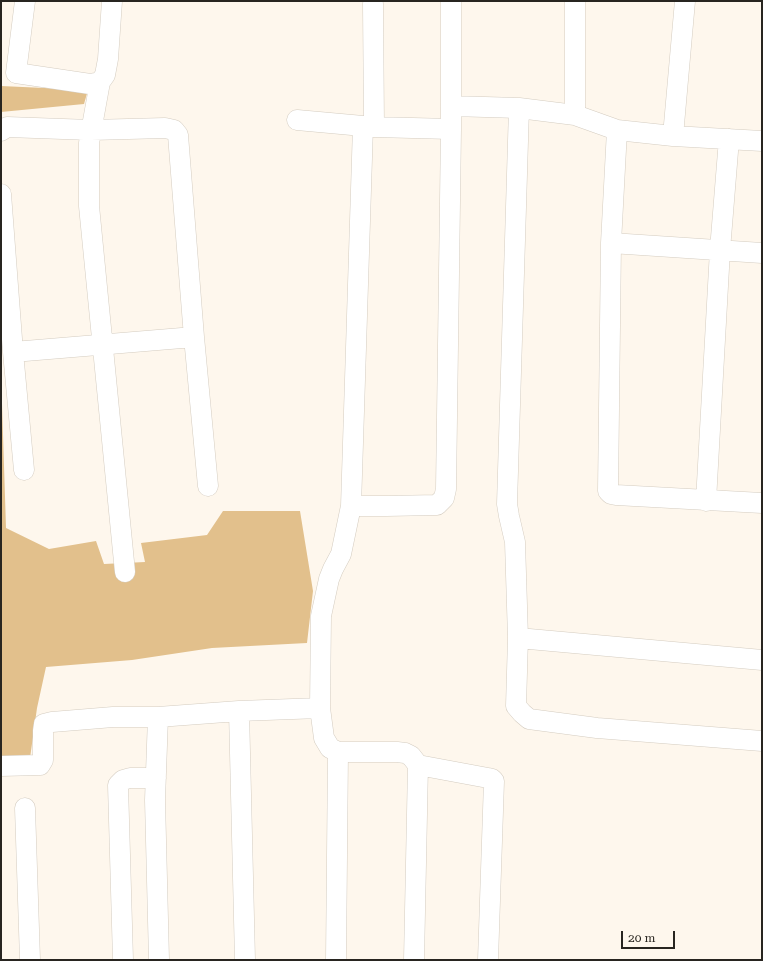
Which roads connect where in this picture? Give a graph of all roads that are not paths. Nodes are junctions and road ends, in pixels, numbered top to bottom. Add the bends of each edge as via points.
1 (25, 1) edge
2 (112, 1) edge
3 (451, 1) edge
4 (576, 1) edge
5 (685, 1) edge
6 (373, 4) dead end
7 (8, 74) edge
8 (100, 82) junction
9 (451, 106) junction
10 (519, 108) junction
11 (575, 115) junction
12 (297, 120) dead end
13 (368, 127) junction
14 (451, 129) junction
15 (91, 130) junction
16 (617, 130) junction
17 (1, 131) edge
18 (673, 136) junction
19 (729, 139) junction
20 (762, 141) edge
21 (1, 194) edge
22 (611, 243) junction
23 (720, 250) junction
24 (762, 253) edge
25 (194, 336) junction
26 (103, 345) junction
27 (13, 352) junction
28 (24, 470) dead end
29 (208, 486) dead end
30 (706, 501) junction
31 (762, 503) edge
32 (351, 506) junction
33 (125, 572) dead end
34 (518, 638) junction
35 (762, 660) edge
36 (320, 708) junction
37 (239, 711) junction
38 (158, 717) junction
39 (762, 741) edge
40 (338, 752) junction
41 (418, 764) junction
42 (1, 766) edge
43 (156, 778) junction
44 (26, 808) dead end
45 (30, 960) edge
46 (123, 960) edge
47 (159, 960) edge
48 (245, 960) edge
49 (336, 960) edge
50 (414, 960) edge
51 (488, 960) edge

1 - 7 street
2 - 8 street via 108,59 105,75
3 - 9 street
4 - 11 street
5 - 18 street
6 - 13 street
7 - 8 street via 90,84
8 - 15 street
9 - 10 street
9 - 14 street
10 - 11 street
10 - 34 street via 507,504 515,542
11 - 16 street
12 - 13 street
13 - 14 street
13 - 32 street
14 - 32 street via 444,498 437,505
15 - 17 street via 7,127
15 - 25 street via 166,128 174,130 178,135
15 - 26 street via 89,206
16 - 18 street
16 - 22 street
18 - 19 street
19 - 20 street
19 - 23 street
21 - 27 street
22 - 23 street
22 - 30 street via 608,491 616,495
23 - 24 street
23 - 30 street
25 - 26 street
25 - 29 street
26 - 27 street
26 - 33 street
27 - 28 street
30 - 31 street
32 - 36 street via 341,554 332,569 321,616
34 - 35 street
34 - 39 street via 516,706 529,719 597,728
36 - 37 street
36 - 40 street via 324,738 330,748
37 - 38 street
37 - 48 street
38 - 42 street via 113,717 44,724 43,760 40,765
38 - 43 street
40 - 41 street via 397,752 411,756
40 - 49 street
41 - 50 street
41 - 51 street via 494,781
43 - 46 street via 130,778 118,784
43 - 47 street
44 - 45 street

